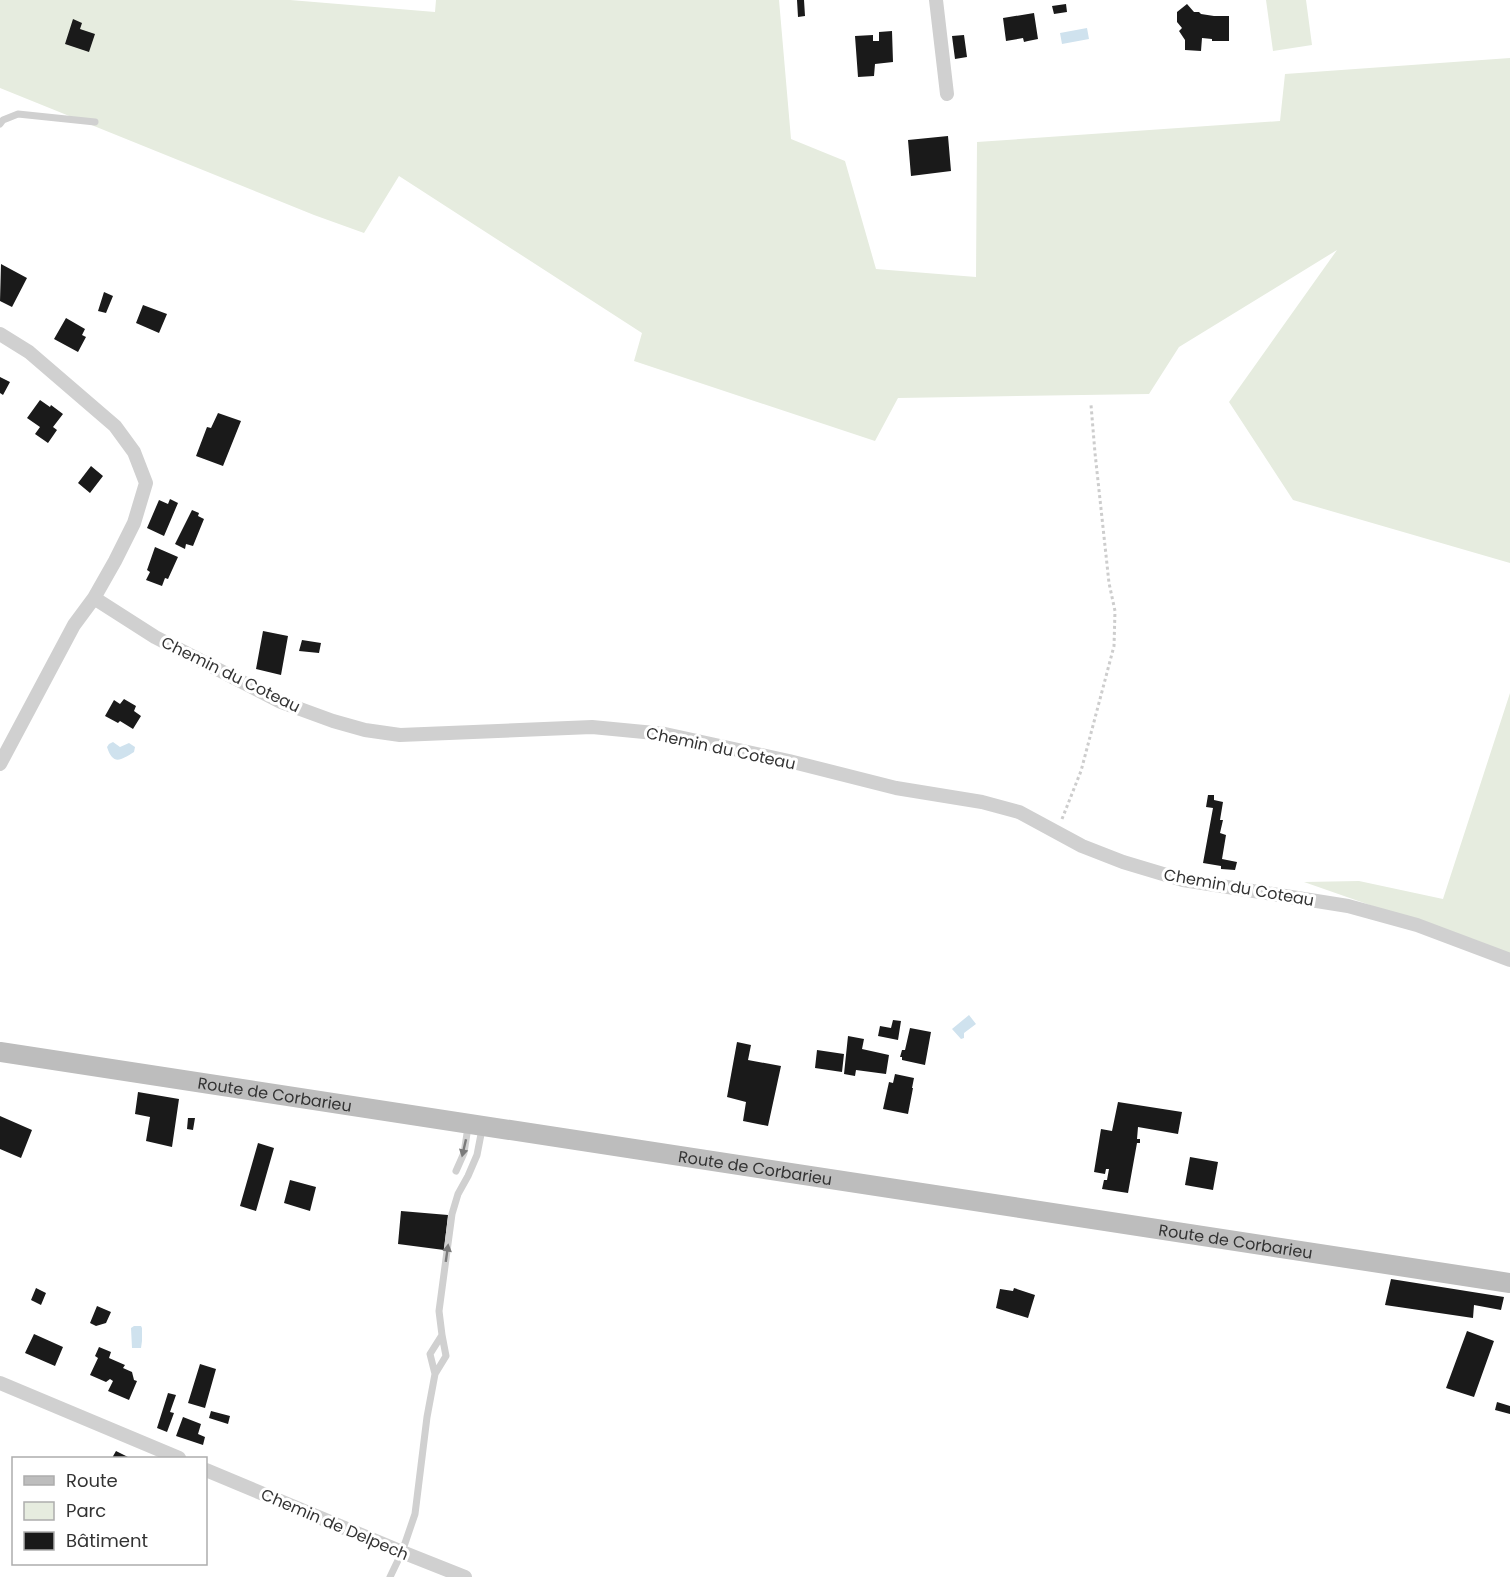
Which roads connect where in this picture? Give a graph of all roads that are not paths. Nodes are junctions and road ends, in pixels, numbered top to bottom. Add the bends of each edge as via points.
1 (936, 0) edge
2 (947, 94) dead end
3 (95, 122) dead end
4 (0, 123) edge
5 (0, 334) edge
6 (94, 598) junction
7 (0, 764) edge
8 (1510, 960) edge
9 (0, 1052) edge
10 (475, 1125) junction
11 (456, 1171) dead end
12 (1510, 1283) edge
13 (442, 1335) junction
14 (435, 1374) junction
15 (0, 1383) edge
16 (177, 1457) edge
17 (207, 1470) edge
18 (402, 1552) junction
19 (390, 1577) edge
20 (465, 1577) edge

1 - 2 street
3 - 4 lane via 18,114
5 - 6 street via 29,352 115,426 134,452 146,483 134,523
6 - 7 street via 69,635
6 - 8 street, Chemin du Coteau via 155,637 281,702 365,730 400,735 592,727 664,734 896,788 982,802 1019,812 1082,846 1123,862 1183,880 1348,906 1417,925
9 - 10 main road, Route de Corbarieu
10 -> 11 lane
10 - 12 main road, Route de Corbarieu
13 -> 10 lane via 439,1311 452,1214 477,1155
13 - 14 lane via 446,1356
13 - 14 lane via 430,1354
14 - 18 lane via 415,1514
15 - 16 street
17 - 18 street, Chemin de Delpech
18 - 19 lane
18 - 20 street, Chemin de Delpech

